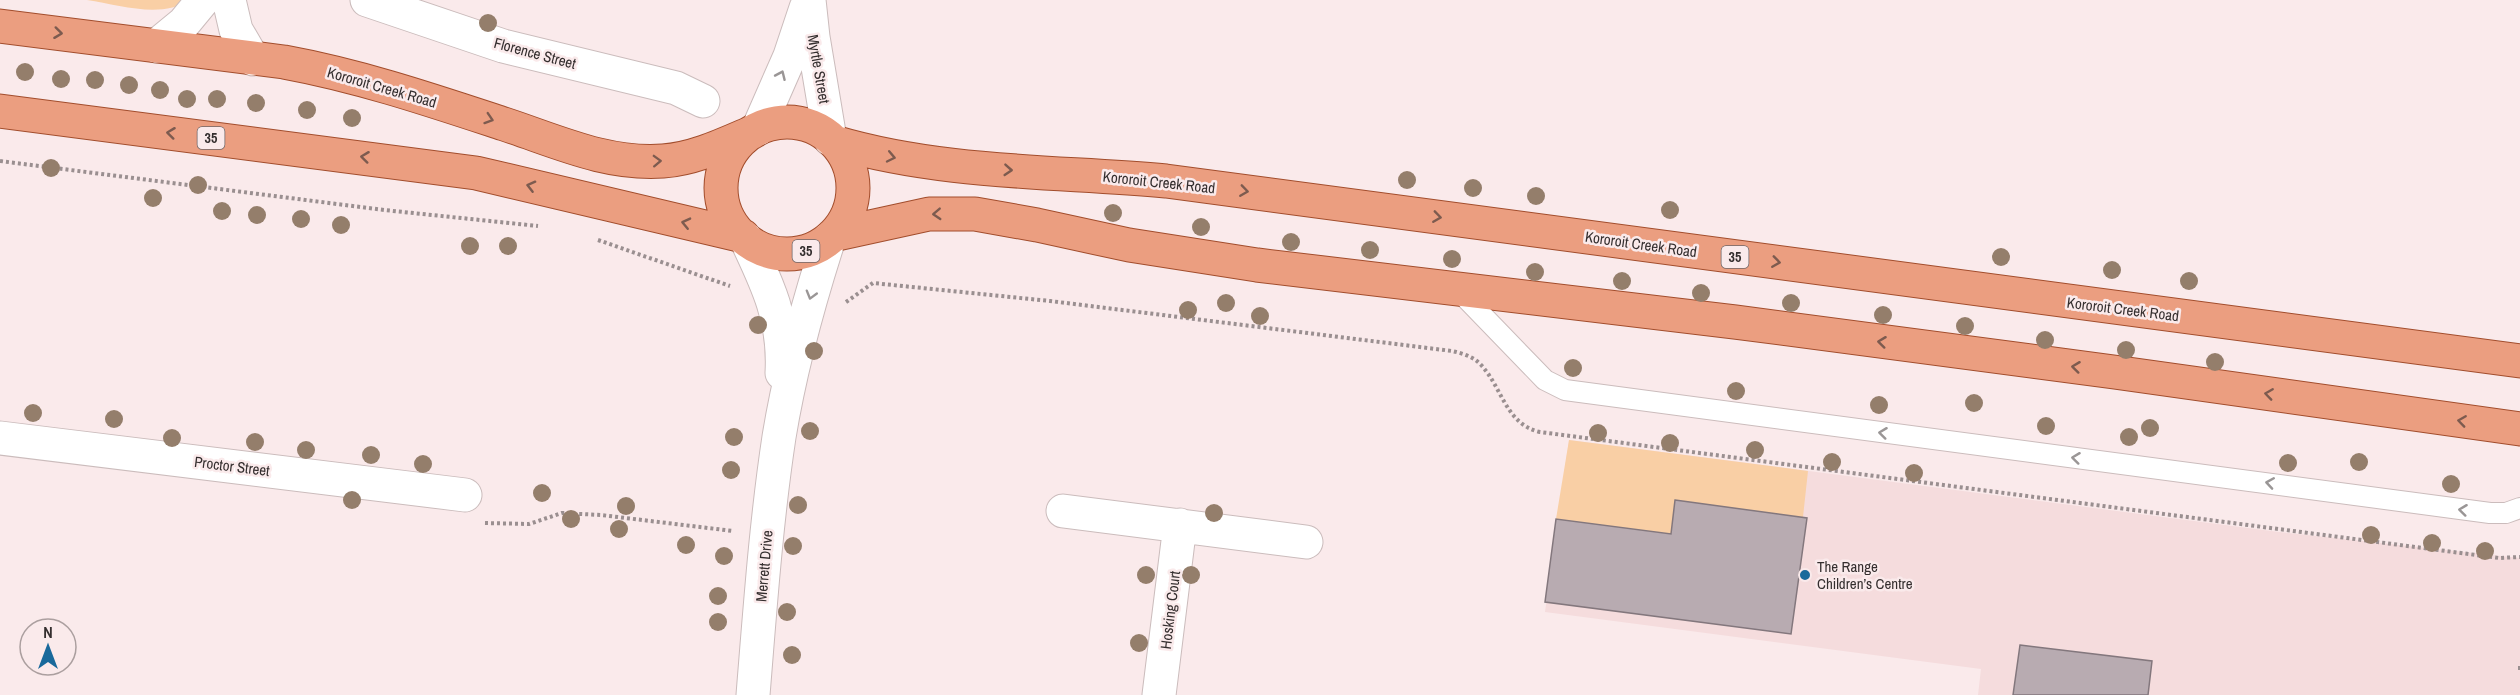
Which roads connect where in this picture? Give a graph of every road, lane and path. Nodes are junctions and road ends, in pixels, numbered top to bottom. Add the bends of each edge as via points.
1 (203, 0) edge
2 (229, 0) edge
3 (367, 0) edge
4 (809, 0) edge
5 (0, 26) edge
6 (156, 46) junction
7 (253, 59) junction
8 (703, 101) dead end
9 (0, 111) edge
10 (756, 130) junction
11 (832, 140) junction
12 (0, 161) edge
13 (540, 226) dead end
14 (831, 237) junction
15 (745, 238) junction
16 (593, 239) dead end
17 (1456, 288) junction
18 (772, 297) junction
19 (809, 301) junction
20 (2516, 363) edge
21 (2520, 429) edge
22 (0, 438) edge
23 (779, 438) junction
24 (2520, 508) edge
25 (470, 509) joint
26 (1063, 510) dead end
27 (1180, 525) junction
28 (766, 534) junction
29 (1306, 542) dead end
30 (2520, 557) edge
31 (753, 695) edge
32 (1159, 695) edge

1 - 6 street via 184,23
2 - 7 street via 236,30
3 - 8 street, Florence Street via 503,46 668,85
10 -> 4 street, Myrtle Street via 790,56
4 - 11 street, Myrtle Street
5 -> 6 main road, Kororoit Creek Road / 35
6 - 7 main road, Kororoit Creek Road / 35
7 -> 10 main road, Kororoit Creek Road / 35 via 319,69 390,87 616,159 680,158
15 -> 9 main road, 35 via 476,173
10 - 11 main road, 35 via 790,122 812,127
10 - 15 main road via 730,155 721,187 729,219
11 - 14 main road, 35 via 846,159 853,188 845,218
11 -> 20 main road, Kororoit Creek Road / 35 via 904,160 1178,183
12 - 13 path
14 - 15 main road, 35 via 794,253 769,251
17 -> 14 main road, 35 via 1246,264 975,214 929,214
14 -> 19 street, Merrett Drive
15 - 18 street, Merrett Drive
16 - 18 path via 722,283 738,293
21 -> 17 main road, 35 via 2102,370
24 -> 17 lane via 2505,513 2478,512 1565,390 1545,380
18 - 23 street, Merrett Drive via 783,365
19 - 23 street, Merrett Drive
19 - 30 path via 840,306 873,283 1452,351 1481,364 1513,415 1526,428 1540,432 2488,556
22 - 25 street, Proctor Street
23 - 28 street, Merrett Drive
25 - 28 path via 486,522 530,524 562,513
26 - 27 street
27 - 29 street
27 - 32 street, Hosking Court
28 - 31 street, Merrett Drive

